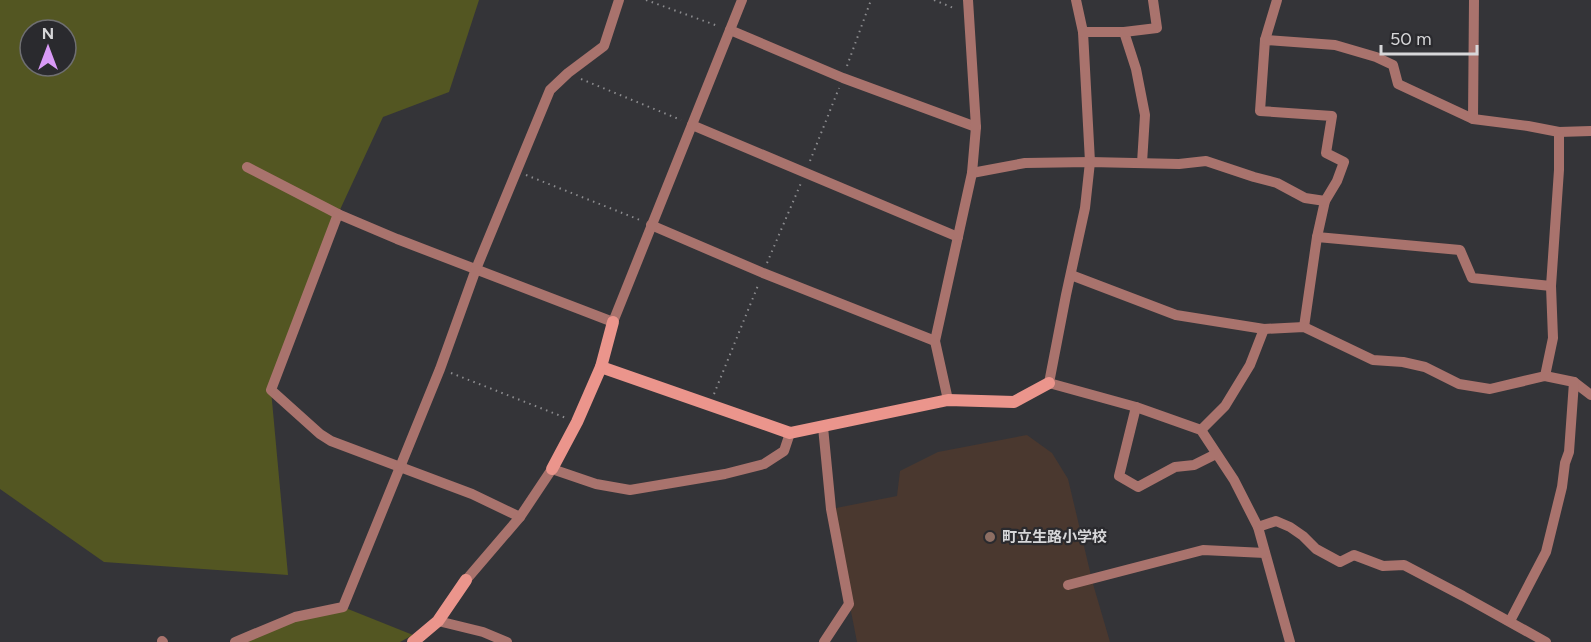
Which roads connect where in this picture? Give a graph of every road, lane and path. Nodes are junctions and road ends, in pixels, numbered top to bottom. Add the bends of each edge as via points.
1 (619, 0) edge
2 (646, 0) edge
3 (742, 0) edge
4 (871, 0) edge
5 (934, 0) edge
6 (968, 0) edge
7 (1076, 0) edge
8 (1153, 0) edge
9 (1276, 0) edge
10 (1474, 0) edge
11 (970, 14) junction
12 (730, 30) junction
13 (1083, 32) junction
14 (1124, 32) junction
15 (1265, 40) junction
16 (568, 73) junction
17 (843, 78) junction
18 (1473, 118) junction
19 (692, 125) junction
20 (976, 127) junction
21 (1591, 131) edge
22 (1559, 132) junction
23 (1090, 162) junction
24 (1142, 163) junction
25 (247, 167) dead end
26 (517, 171) junction
27 (806, 173) junction
28 (972, 173) junction
29 (1325, 201) junction
30 (338, 214) junction
31 (651, 225) junction
32 (958, 237) junction
33 (1317, 237) junction
34 (476, 269) junction
35 (763, 273) junction
36 (1071, 275) junction
37 (1551, 286) junction
38 (613, 322) junction
39 (1304, 327) junction
40 (1264, 329) junction
41 (934, 341) junction
42 (601, 367) junction
43 (440, 369) junction
44 (1545, 376) junction
45 (1574, 382) junction
46 (1049, 383) junction
47 (1591, 395) edge
48 (948, 400) junction
49 (710, 405) junction
50 (1136, 407) junction
51 (577, 422) junction
52 (823, 427) junction
53 (1201, 430) junction
54 (790, 433) junction
55 (1216, 454) junction
56 (400, 467) junction
57 (552, 469) junction
58 (520, 517) junction
59 (1258, 527) junction
60 (1265, 553) junction
61 (466, 580) joint
62 (1068, 585) dead end
63 (438, 621) junction
64 (1509, 621) junction
65 (235, 642) edge
66 (413, 642) edge
67 (507, 642) edge
68 (824, 642) edge
69 (1290, 642) edge
70 (1546, 642) edge

1 - 16 street via 604,46
2 - 12 path
3 - 12 street
4 - 17 path
5 - 11 path
6 - 11 street
7 - 13 street
8 - 14 street via 1157,28
9 - 15 street
10 - 18 street
11 - 20 street
12 - 17 street
12 - 19 street
13 - 14 street
13 - 23 street
14 - 24 street via 1145,115
15 - 18 street via 1335,45 1376,57 1393,65 1398,84
15 - 29 street via 1260,111 1332,116 1326,153 1344,162
16 - 19 path
16 - 26 street via 550,90
17 - 20 street
17 - 27 path
18 - 22 street
19 - 27 street
19 - 31 street
20 - 28 street
21 - 22 street
22 - 37 street
23 - 24 street
23 - 28 street via 1025,163
23 - 36 street
24 - 29 street via 1206,160 1277,183 1305,198
25 - 30 street
26 - 31 path
26 - 34 street
27 - 32 street
27 - 35 path
28 - 32 street
29 - 33 street
30 - 34 street
30 - 56 street via 271,390 331,441
31 - 35 street
31 - 38 street
32 - 41 street
33 - 37 street via 1460,250 1472,278
33 - 39 street
34 - 38 street
34 - 43 street
35 - 41 street
35 - 49 path
36 - 40 street via 1176,315
36 - 46 street
37 - 44 street via 1553,338
38 - 42 street
39 - 40 street
39 - 44 street via 1373,360 1425,367 1459,384 1490,389
40 - 53 street via 1250,365 1225,406
41 - 48 street
42 - 49 street
42 - 51 street
43 - 51 path
43 - 56 street
44 - 45 street
45 - 47 street
45 - 64 street via 1569,452 1546,552
46 - 48 street via 1014,402
46 - 50 street
48 - 52 street
49 - 54 street
50 - 53 street
50 - 55 street via 1119,476 1138,488 1175,467 1194,465
51 - 57 street
52 - 54 street
52 - 68 street via 831,509 849,604
53 - 55 street
54 - 57 street via 784,451 764,464 640,489 596,484
55 - 59 street
56 - 58 street
56 - 65 street via 344,608 296,617
57 - 58 street
58 - 61 street
59 - 60 street
59 - 64 street via 1276,521 1340,562 1354,555 1383,566 1404,566
60 - 62 street via 1203,550
60 - 69 street
61 - 63 street
63 - 66 street
63 - 67 street
64 - 70 street

